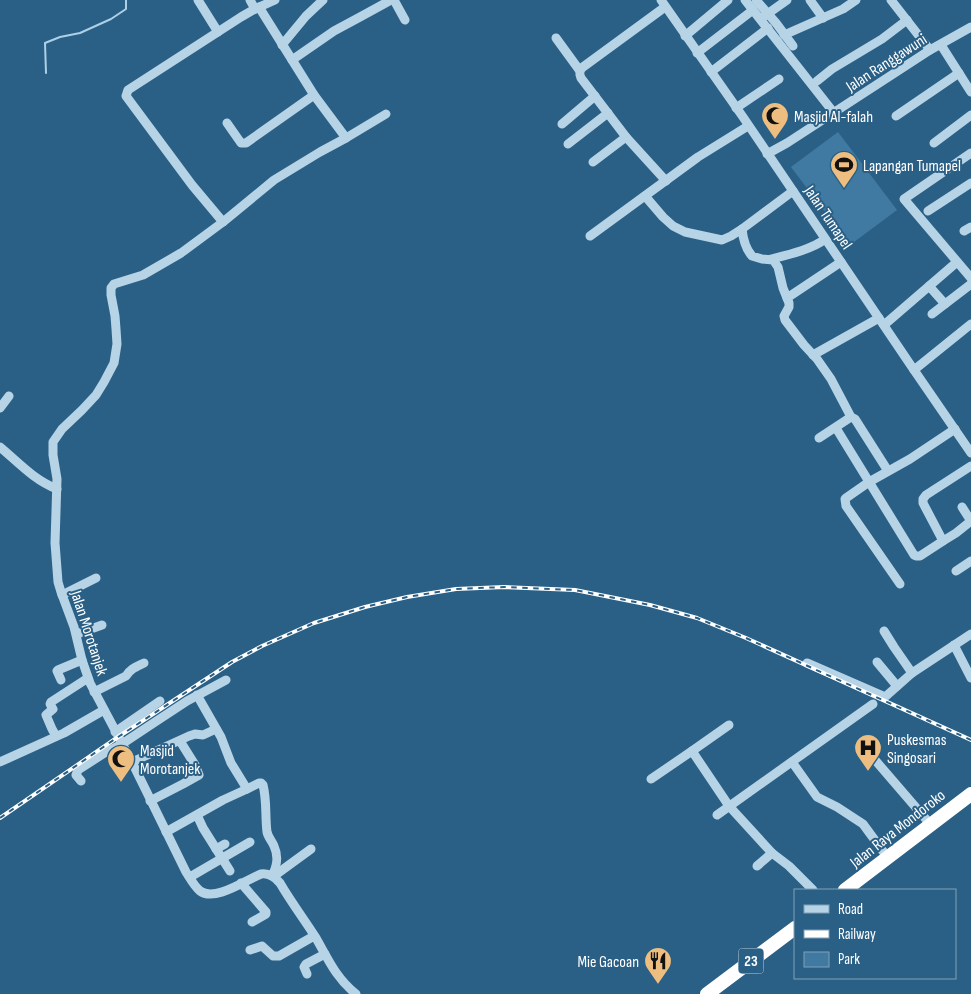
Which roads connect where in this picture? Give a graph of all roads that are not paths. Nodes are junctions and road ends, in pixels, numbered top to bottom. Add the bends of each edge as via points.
1 (198, 0) edge
2 (250, 0) edge
3 (275, 0) edge
4 (323, 0) edge
5 (392, 0) edge
6 (728, 0) edge
7 (745, 0) edge
8 (756, 0) edge
9 (810, 0) edge
10 (856, 0) edge
11 (783, 1) edge
12 (893, 1) edge
13 (663, 3) edge
14 (257, 8) junction
15 (753, 10) junction
16 (763, 17) junction
17 (823, 18) junction
18 (405, 20) dead end
19 (907, 20) junction
20 (971, 27) edge
21 (768, 28) junction
22 (218, 32) junction
23 (784, 35) junction
24 (685, 36) junction
25 (556, 38) dead end
26 (941, 44) junction
27 (282, 45) junction
28 (793, 46) dead end
29 (930, 50) junction
30 (697, 53) junction
31 (292, 60) junction
32 (580, 71) junction
33 (711, 72) junction
34 (959, 73) junction
35 (778, 78) dead end
36 (817, 81) dead end
37 (971, 92) edge
38 (314, 95) junction
39 (595, 96) junction
40 (736, 108) junction
41 (837, 111) junction
42 (608, 113) junction
43 (386, 114) dead end
44 (971, 115) edge
45 (896, 116) dead end
46 (227, 124) dead end
47 (562, 124) dead end
48 (748, 126) junction
49 (626, 137) junction
50 (346, 138) junction
51 (934, 143) dead end
52 (568, 144) dead end
53 (971, 153) edge
54 (767, 154) junction
55 (593, 162) dead end
56 (666, 181) junction
57 (971, 183) edge
58 (793, 191) junction
59 (645, 196) junction
60 (928, 211) dead end
61 (223, 222) junction
62 (742, 229) junction
63 (590, 236) dead end
64 (826, 239) junction
65 (772, 259) junction
66 (841, 262) junction
67 (957, 262) junction
68 (971, 279) edge
69 (929, 286) junction
70 (787, 298) junction
71 (945, 304) junction
72 (932, 314) dead end
73 (881, 322) junction
74 (971, 324) edge
75 (813, 354) junction
76 (914, 370) junction
77 (9, 396) dead end
78 (0, 408) edge
79 (852, 417) junction
80 (836, 428) junction
81 (955, 429) junction
82 (819, 438) dead end
83 (0, 447) edge
84 (971, 452) edge
85 (971, 466) edge
86 (888, 471) junction
87 (869, 482) junction
88 (57, 489) junction
89 (962, 507) dead end
90 (943, 541) junction
91 (971, 561) edge
92 (956, 571) dead end
93 (96, 578) dead end
94 (900, 584) dead end
95 (62, 595) junction
96 (102, 625) dead end
97 (884, 631) dead end
98 (76, 634) junction
99 (971, 634) edge
100 (954, 644) junction
101 (82, 660) junction
102 (878, 662) dead end
103 (144, 663) dead end
104 (807, 663) dead end
105 (912, 673) junction
106 (971, 678) edge
107 (61, 680) dead end
108 (226, 680) dead end
109 (82, 682) junction
110 (896, 686) junction
111 (94, 692) junction
112 (197, 695) junction
113 (160, 701) dead end
114 (872, 704) dead end
115 (104, 710) junction
116 (729, 725) dead end
117 (216, 729) junction
118 (115, 732) junction
119 (59, 735) junction
120 (180, 741) junction
121 (122, 744) junction
122 (692, 751) junction
123 (869, 753) dead end
124 (0, 762) edge
125 (132, 762) junction
126 (792, 762) junction
127 (651, 779) dead end
128 (81, 781) dead end
129 (246, 788) junction
130 (971, 794) edge
131 (150, 801) junction
132 (971, 803) edge
133 (730, 806) junction
134 (197, 815) junction
135 (717, 815) dead end
136 (927, 831) junction
137 (166, 832) junction
138 (250, 842) dead end
139 (225, 844) dead end
140 (216, 849) junction
141 (311, 849) dead end
142 (772, 853) junction
143 (888, 858) junction
144 (222, 859) junction
145 (757, 866) dead end
146 (230, 871) dead end
147 (273, 876) junction
148 (190, 877) junction
149 (241, 883) junction
150 (812, 889) edge
151 (846, 889) edge
152 (859, 889) edge
153 (252, 922) dead end
154 (794, 929) edge
155 (314, 936) junction
156 (794, 939) edge
157 (250, 950) dead end
158 (326, 954) junction
159 (307, 974) dead end
160 (352, 993) edge
161 (707, 994) edge
162 (721, 994) edge

1 - 22 street
2 - 14 street
3 - 14 street
4 - 27 street
5 - 18 street
5 - 31 street via 334,30
6 - 24 street
7 - 15 street
8 - 16 street
9 - 17 street
10 - 17 street
11 - 16 street
12 - 19 street
13 - 24 street, Jalan Tumapel
13 - 32 street
14 - 22 street
14 - 27 street
15 - 16 street
15 - 30 street
16 - 21 street
16 - 23 street
17 - 23 street
19 - 29 street
19 - 36 street
20 - 26 street, Jalan Ranggawuni
21 - 33 street
21 - 41 street
22 - 61 street via 128,90 126,96
23 - 28 street
24 - 30 street, Jalan Tumapel
25 - 32 street
26 - 29 street, Jalan Ranggawuni
26 - 34 street
27 - 31 street
29 - 41 street, Jalan Ranggawuni
30 - 33 street, Jalan Tumapel
31 - 38 street
32 - 39 street via 581,78
33 - 40 street, Jalan Tumapel
34 - 37 street
34 - 45 street
35 - 40 street
38 - 46 street via 246,143 241,143
38 - 50 street
39 - 42 street
39 - 47 street
40 - 48 street, Jalan Tumapel
41 - 54 street, Jalan Ranggawuni
42 - 49 street
42 - 52 street
43 - 50 street
44 - 51 street
48 - 54 street, Jalan Tumapel
48 - 56 street
49 - 55 street
49 - 56 street
50 - 61 street via 274,180
53 - 67 street via 904,199
54 - 58 street, Jalan Tumapel
56 - 59 street
57 - 60 street
58 - 62 street
58 - 64 street, Jalan Tumapel
59 - 62 street via 663,217 685,232 722,240
59 - 63 street
61 - 88 street, Jalan Morotanjek via 153,270 111,288 117,344 114,363 96,395 53,442
62 - 65 street via 746,247 752,256
64 - 65 street
64 - 66 street, Jalan Tumapel
65 - 70 street via 778,267
66 - 70 street
66 - 73 street, Jalan Tumapel
67 - 68 street
67 - 69 street
68 - 71 street
69 - 71 street
69 - 73 street
70 - 75 street via 789,307 784,320
71 - 72 street
73 - 75 street
73 - 76 street, Jalan Tumapel
74 - 76 street
75 - 79 street
76 - 81 street, Jalan Tumapel
77 - 78 street
79 - 80 street
79 - 86 street
80 - 82 street
80 - 87 street
81 - 84 street, Jalan Tumapel
81 - 86 street
83 - 88 street via 33,476
85 - 90 street via 923,499
86 - 87 street
87 - 90 street via 914,555 920,556
87 - 94 street via 845,502
88 - 95 street, Jalan Morotanjek via 55,543
89 - 90 street via 971,521
91 - 92 street
93 - 95 street via 87,587
95 - 98 street, Jalan Morotanjek
96 - 98 street
97 - 105 street
98 - 101 street, Jalan Morotanjek
99 - 100 street
100 - 105 street
100 - 106 street
101 - 107 street via 58,670
101 - 109 street, Jalan Morotanjek
102 - 110 street
103 - 111 street
104 - 110 street via 884,697
105 - 110 street
108 - 112 street
109 - 111 street, Jalan Morotanjek
109 - 119 street via 50,704 53,710 46,715 52,730
111 - 115 street, Jalan Morotanjek
112 - 117 street
112 - 121 street
113 - 118 street
114 - 126 street
115 - 118 street, Jalan Morotanjek
115 - 119 street
116 - 122 street
117 - 120 street
117 - 129 street
118 - 121 street, Jalan Morotanjek
119 - 124 street
120 - 125 street
120 - 131 street via 199,775
121 - 125 street, Jalan Morotanjek
121 - 128 street via 78,770 76,774
122 - 127 street
122 - 133 street
123 - 136 street
125 - 131 street, Jalan Morotanjek
126 - 133 street
126 - 143 street via 817,796 863,824
129 - 134 street
129 - 147 street via 260,782 264,786 268,833 277,860
130 - 136 highway, Jalan Raya Mondoroko
131 - 137 street, Jalan Morotanjek
132 - 136 highway, Jalan Raya Mondoroko
133 - 135 street
133 - 142 street
134 - 137 street
134 - 140 street
136 - 143 highway, Jalan Raya Mondoroko
136 - 152 highway, Jalan Raya Mondoroko
137 - 148 street, Jalan Morotanjek
138 - 144 street
139 - 140 street
140 - 144 street
141 - 147 street
142 - 145 street
142 - 150 street
143 - 151 highway, Jalan Raya Mondoroko
144 - 146 street
144 - 148 street
147 - 149 street, Jalan Morotanjek via 261,874
147 - 155 street
148 - 149 street, Jalan Morotanjek via 203,893 214,894
149 - 153 street via 266,912
154 - 161 highway, 23
155 - 157 street via 279,956 274,956 262,946
155 - 158 street
156 - 162 highway, 23
158 - 159 street via 306,964
158 - 160 street

